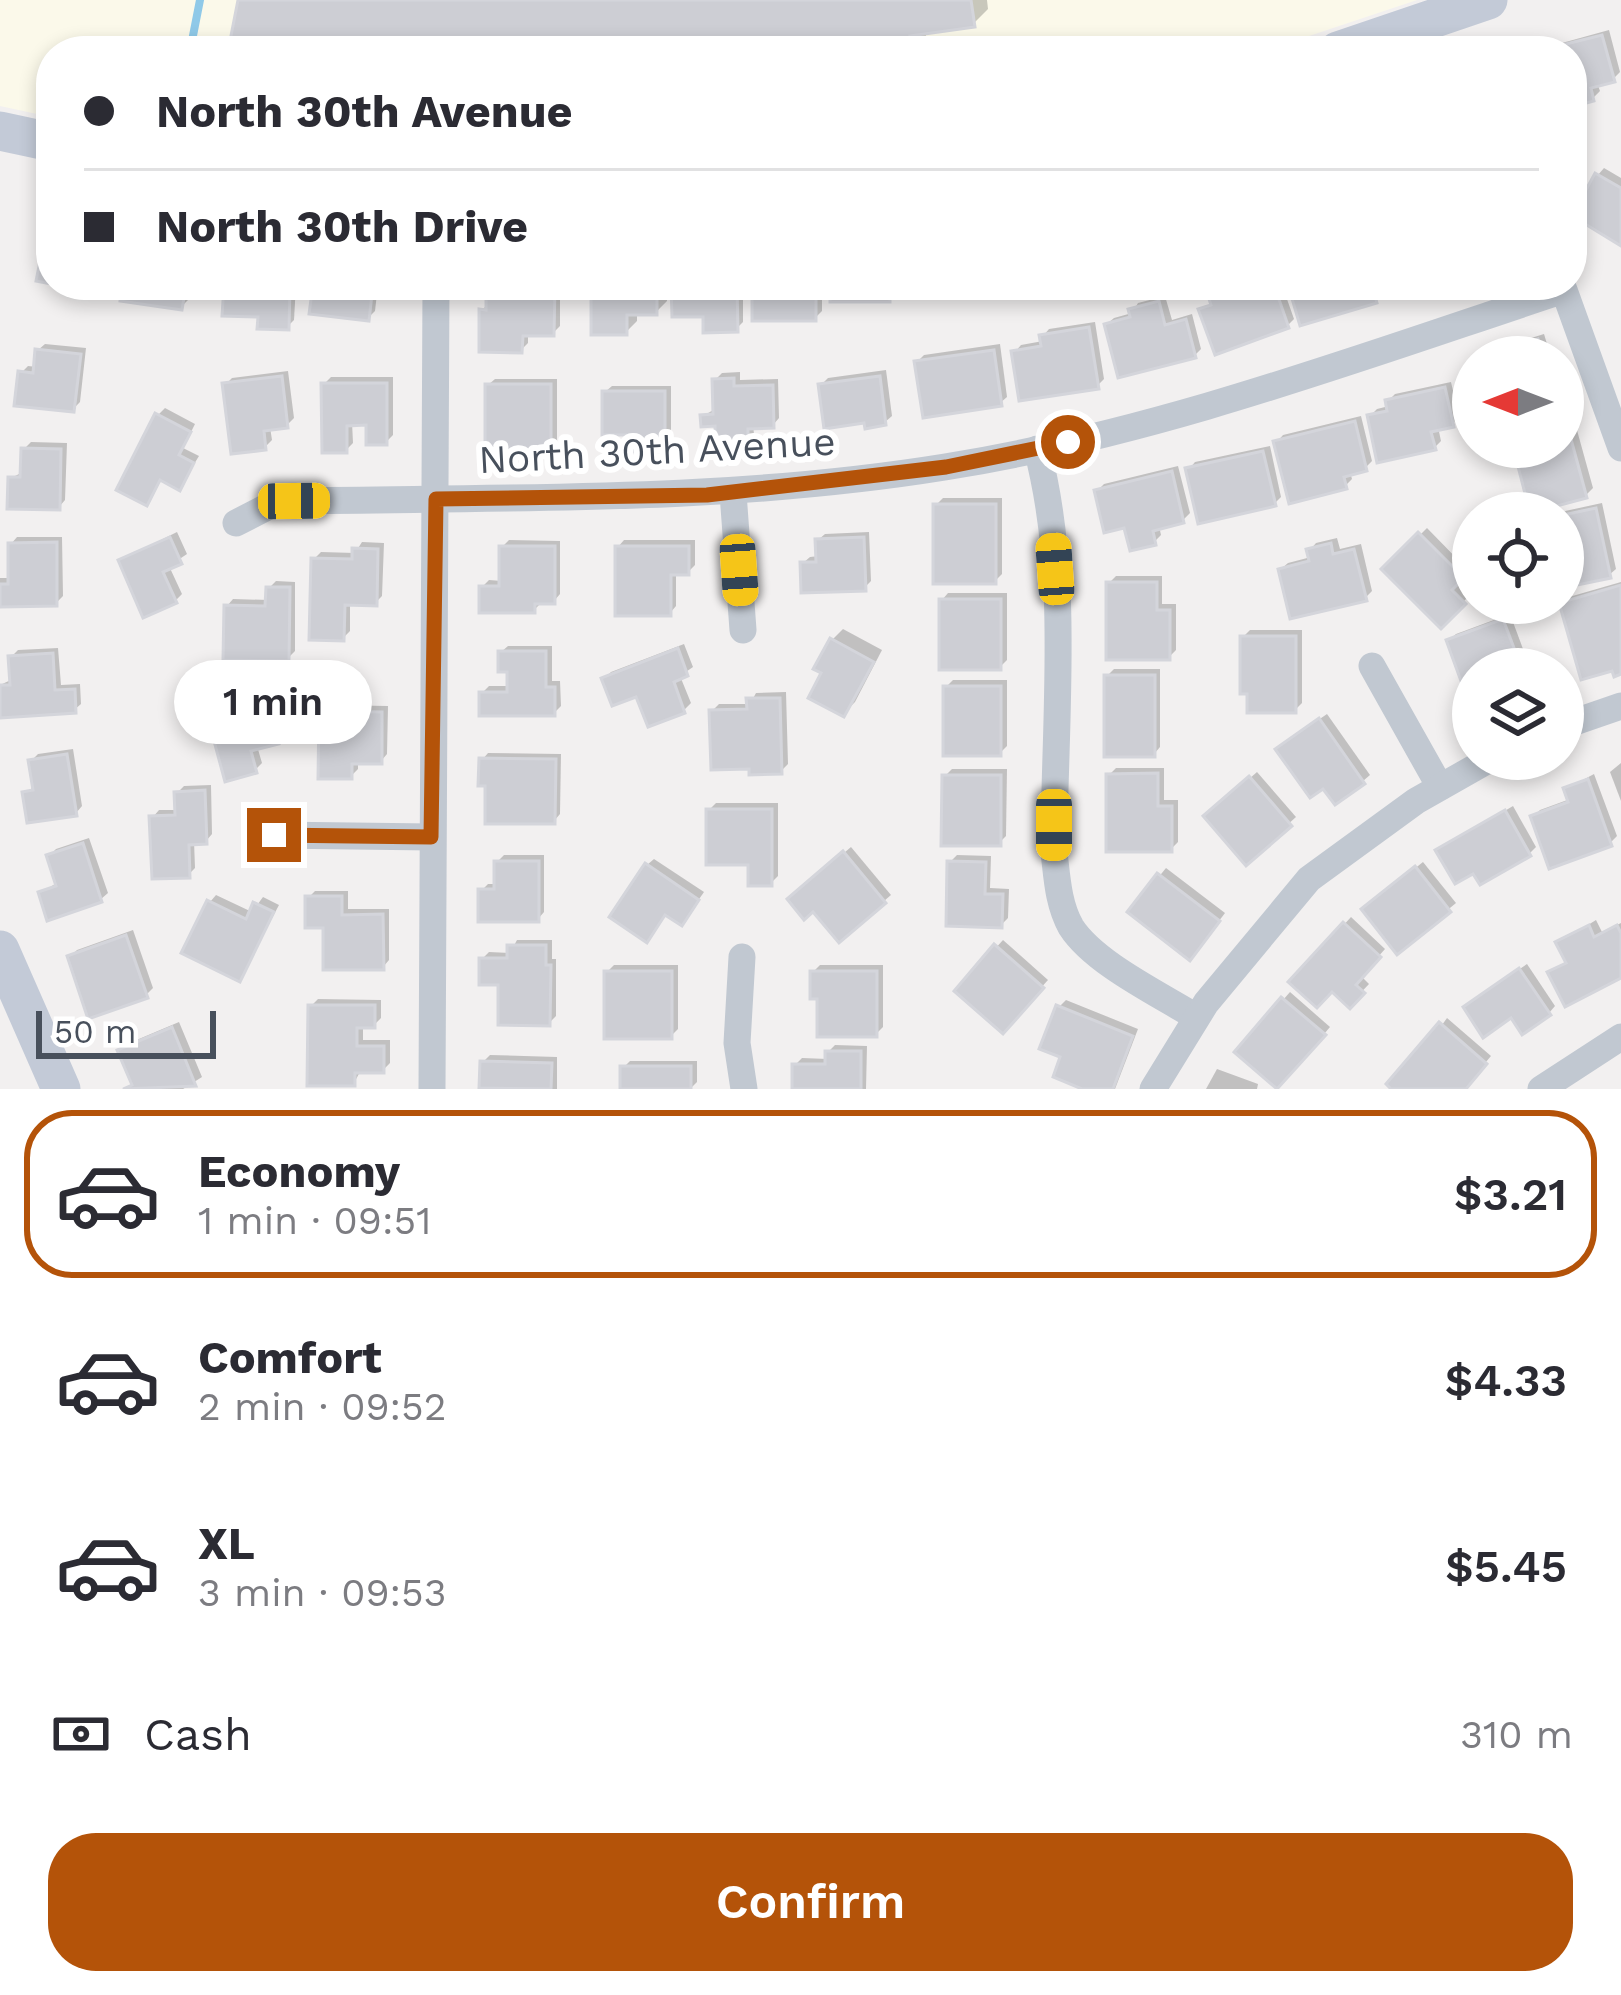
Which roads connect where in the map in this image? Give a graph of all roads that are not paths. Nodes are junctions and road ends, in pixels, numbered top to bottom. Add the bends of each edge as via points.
1 (1488, 0) edge
2 (1382, 36) edge
3 (36, 142) edge
4 (2, 143) edge
5 (436, 300) edge
6 (1534, 300) edge
7 (1568, 300) edge
8 (1037, 448) junction
9 (1621, 448) edge
10 (733, 493) junction
11 (436, 499) junction
12 (236, 523) dead end
13 (743, 630) dead end
14 (1372, 666) dead end
15 (1621, 706) edge
16 (1584, 719) edge
17 (1452, 780) edge
18 (1440, 787) junction
19 (274, 835) dead end
20 (431, 837) junction
21 (0, 950) edge
22 (742, 957) dead end
23 (1196, 1017) junction
24 (1621, 1037) edge
25 (61, 1089) edge
26 (432, 1089) edge
27 (744, 1089) edge
28 (1153, 1089) edge
29 (1541, 1089) edge

1 - 2 street
3 - 4 street
5 - 11 street
6 - 8 street, North 30th Avenue via 1229,401
7 - 9 street, North 30th Avenue
8 - 10 street, North 30th Avenue
8 - 23 street via 1057,596 1058,892 1091,948
10 - 11 street, North 30th Avenue
10 - 13 street
11 - 12 street, North 30th Avenue via 294,501
11 - 20 street
14 - 18 street
15 - 16 street
17 - 18 street
18 - 23 street via 1309,879
19 - 20 street
20 - 26 street
21 - 25 street
22 - 27 street via 737,1043
23 - 28 street
24 - 29 street

